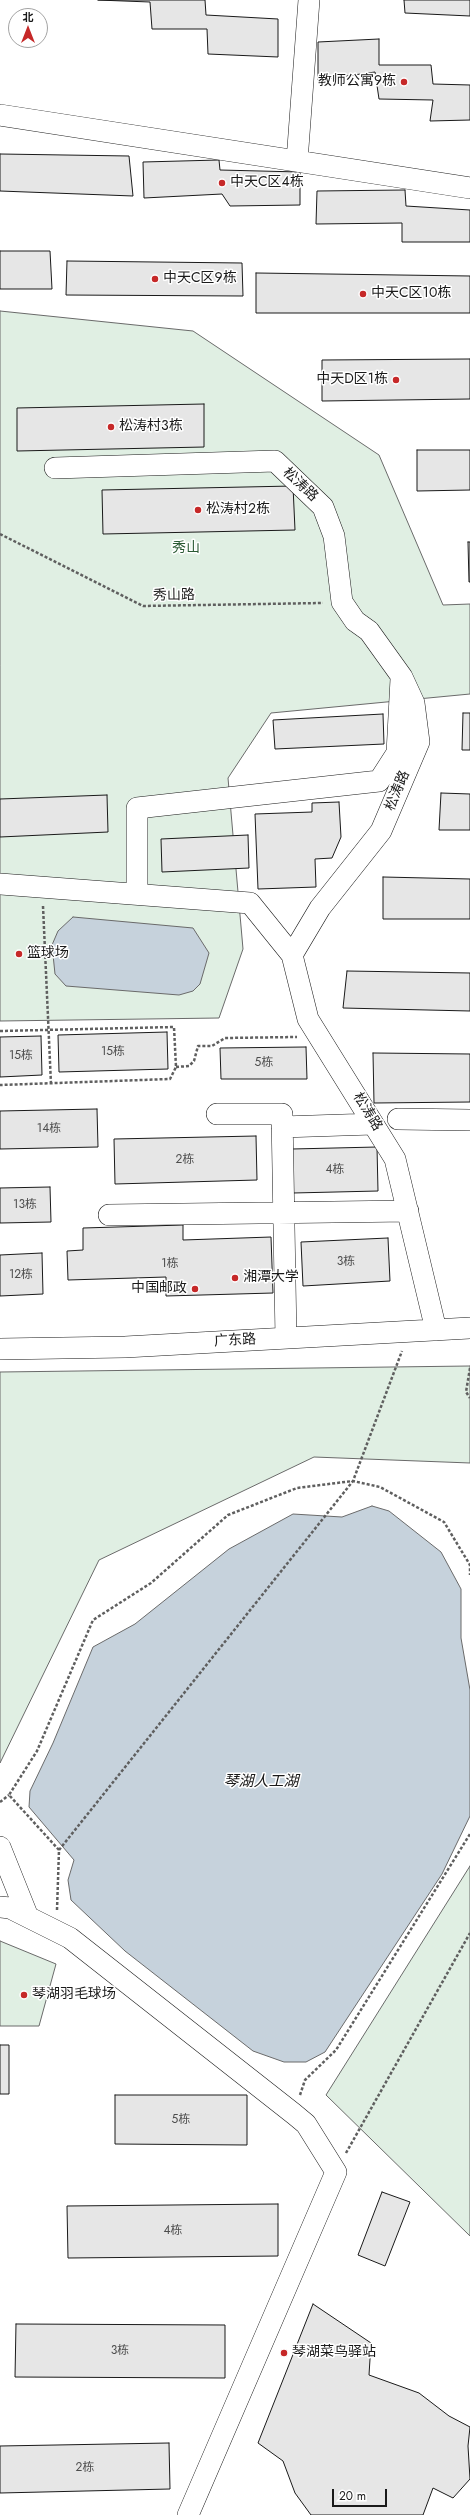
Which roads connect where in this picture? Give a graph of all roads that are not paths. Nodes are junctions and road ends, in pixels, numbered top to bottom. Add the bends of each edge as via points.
1 (309, 0) edge
2 (0, 115) edge
3 (297, 161) junction
4 (470, 188) edge
5 (55, 468) dead end
6 (402, 677) junction
7 (0, 884) edge
8 (137, 894) junction
9 (292, 955) junction
10 (217, 1114) dead end
11 (398, 1119) dead end
12 (470, 1120) edge
13 (374, 1124) junction
14 (282, 1127) junction
15 (408, 1210) junction
16 (283, 1213) junction
17 (109, 1215) dead end
18 (470, 1328) edge
19 (436, 1330) junction
20 (286, 1338) junction
21 (0, 1349) edge
22 (2, 1860) edge
23 (0, 1907) edge
24 (28, 1917) junction
25 (188, 2515) edge

1 - 3 street
2 - 3 street
3 - 4 street
5 - 6 street, 松涛路 via 275,461 324,507 334,536 342,602 355,621 369,631
6 - 8 street via 397,753 379,781 137,808
6 - 9 street, 松涛路 via 414,702 419,742 381,832 320,908
7 - 8 street
8 - 9 street via 250,903
9 - 13 street, 松涛路 via 308,1019
10 - 14 street via 282,1114
11 - 12 street
13 - 14 street
13 - 15 street, 松涛路 via 395,1159
14 - 16 street
15 - 16 street
15 - 19 street, 松涛路
16 - 17 street
16 - 20 street
18 - 19 street, 广东路
19 - 20 street, 广东路
20 - 21 street, 广东路
22 - 24 street
23 - 24 street via 10,1908
24 - 25 street via 70,1938 294,2114 306,2124 336,2172

